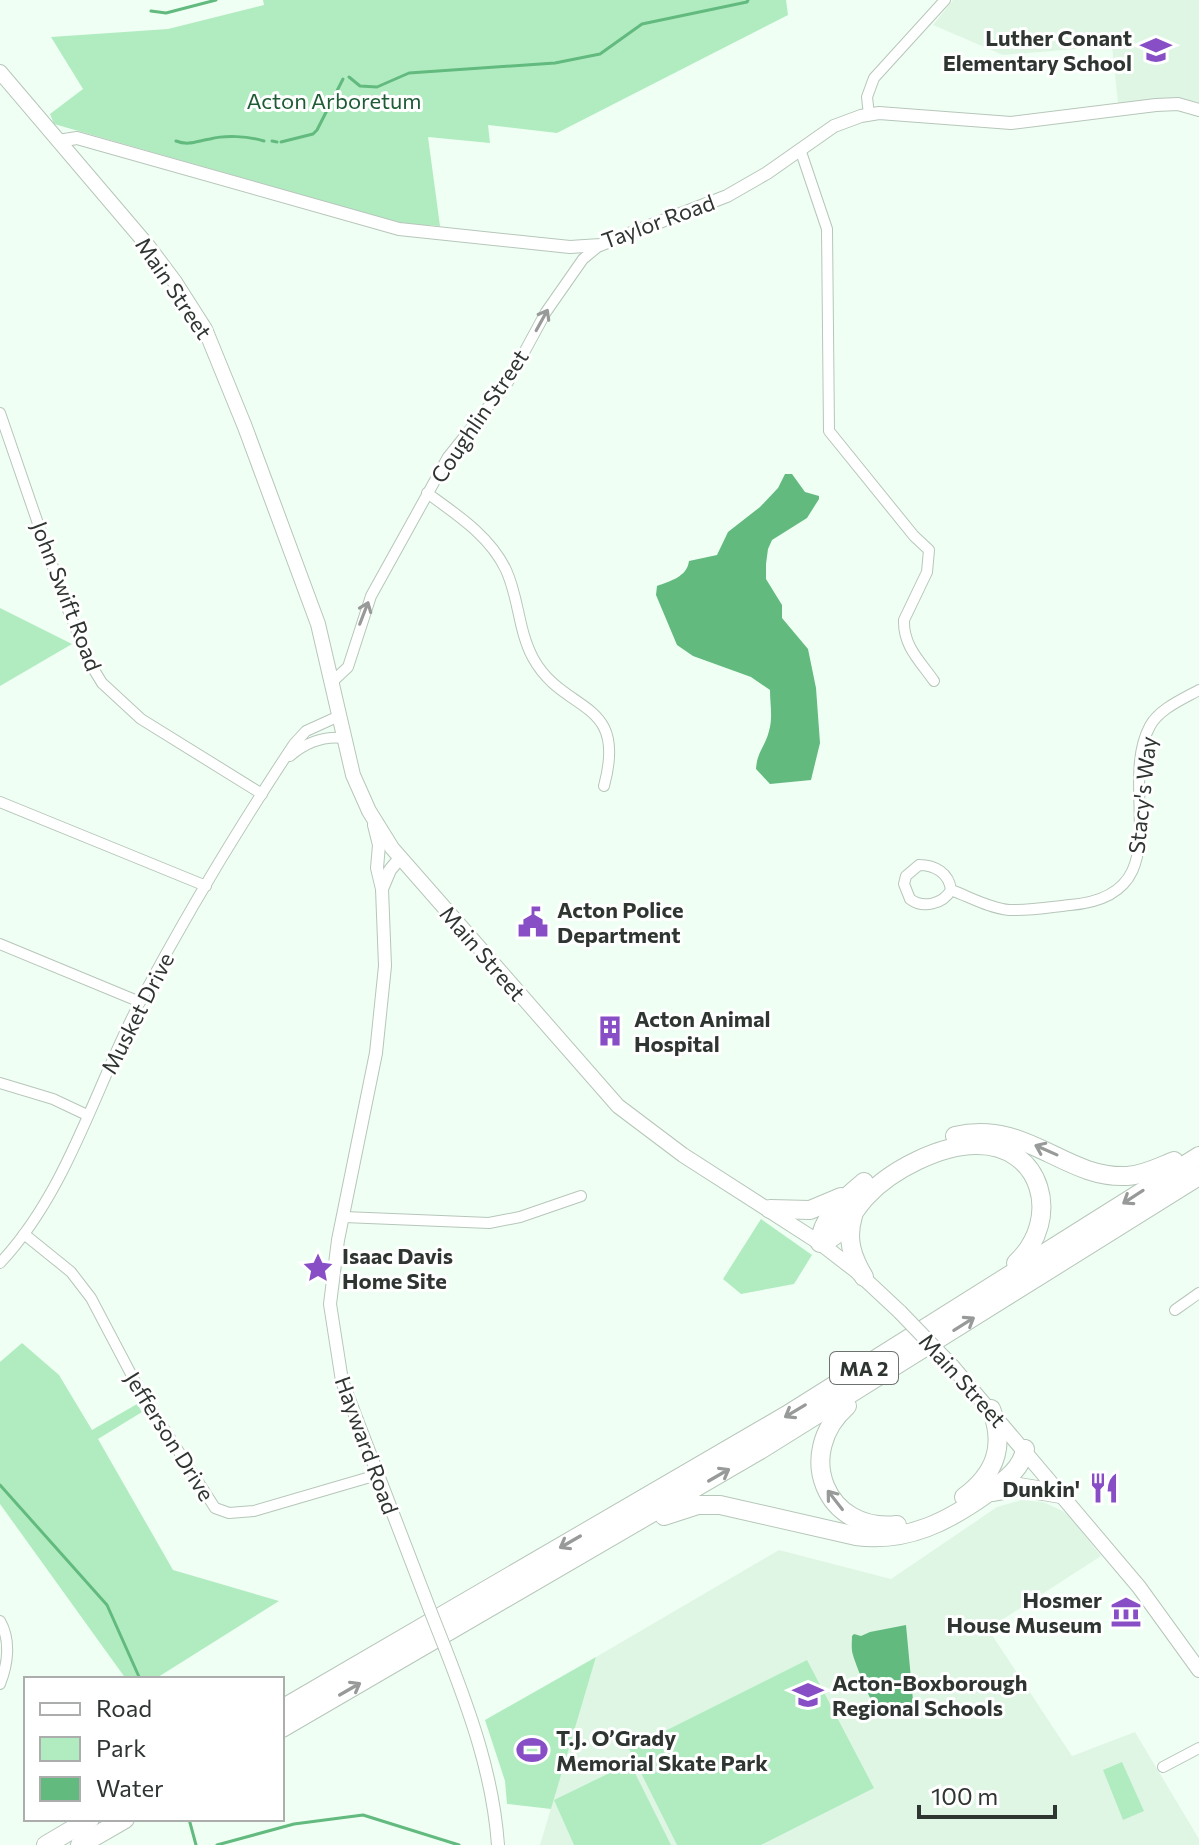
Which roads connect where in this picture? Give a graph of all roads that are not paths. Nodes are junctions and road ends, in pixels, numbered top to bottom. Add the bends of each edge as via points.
1 (945, 0) edge
2 (0, 72) edge
3 (1199, 110) edge
4 (869, 115) junction
5 (58, 141) junction
6 (800, 149) junction
7 (600, 245) junction
8 (0, 413) edge
9 (427, 493) junction
10 (934, 681) dead end
11 (332, 682) junction
12 (1199, 690) edge
13 (339, 716) junction
14 (343, 738) junction
15 (280, 766) junction
16 (604, 786) dead end
17 (262, 794) junction
18 (0, 802) edge
19 (369, 811) junction
20 (396, 853) junction
21 (379, 861) junction
22 (206, 886) junction
23 (382, 889) junction
24 (951, 890) junction
25 (0, 944) edge
26 (140, 1002) junction
27 (0, 1083) edge
28 (87, 1115) junction
29 (1199, 1153) edge
30 (1199, 1176) edge
31 (864, 1182) junction
32 (581, 1196) dead end
33 (858, 1206) junction
34 (770, 1209) junction
35 (344, 1217) junction
36 (24, 1234) junction
37 (820, 1243) junction
38 (0, 1263) edge
39 (864, 1277) junction
40 (985, 1292) junction
41 (1199, 1293) edge
42 (1175, 1310) dead end
43 (882, 1376) junction
44 (991, 1409) junction
45 (1025, 1449) junction
46 (377, 1475) junction
47 (985, 1478) junction
48 (1061, 1494) junction
49 (980, 1499) junction
50 (627, 1528) junction
51 (0, 1621) edge
52 (1199, 1670) edge
53 (0, 1684) edge
54 (284, 1708) edge
55 (284, 1727) edge
56 (1199, 1748) edge
57 (1163, 1767) dead end
58 (87, 1821) edge
59 (122, 1821) edge
60 (46, 1845) edge
61 (80, 1845) edge
62 (498, 1845) edge

1 - 4 street via 874,78 867,97
2 - 5 main road, Main Street
3 - 4 street, Taylor Road via 1156,105 1011,123
4 - 6 street, Taylor Road via 834,126
5 - 7 street, Taylor Road via 77,138 399,229 537,245
5 - 11 main road, Main Street via 148,246 205,329 295,558
6 - 7 street, Taylor Road via 727,196
6 - 10 street via 827,229 829,431 929,550 927,572 904,629 912,651
9 -> 7 street, Coughlin Street via 448,457 508,382 546,312 583,259
8 - 17 street, John Swift Road via 66,605 102,683 141,719
11 -> 9 street, Coughlin Street via 348,667 371,596
9 - 16 street via 476,529 493,551 505,569 535,661 604,727 611,759
11 - 13 main road, Main Street
12 - 24 street, Stacy's Way via 1156,717 1148,730 1137,854 1132,873 1117,891 1085,904 1012,910
13 - 14 main road, Main Street
13 - 15 street, Musket Drive via 306,731
14 - 15 street, Musket Drive via 315,741
14 - 19 main road, Main Street
15 - 17 street, Musket Drive
17 - 22 street, Musket Drive
18 - 22 street
19 - 20 main road, Main Street
19 - 21 street, Hayward Road
20 - 21 street via 386,849
20 - 23 street
20 - 34 main road, Main Street via 618,1106 683,1155
21 - 23 street, Hayward Road
22 - 26 street, Musket Drive
23 - 35 street, Hayward Road via 385,966 378,1038
24 - 24 street, Stacy's Way via 947,877 929,865 919,865 906,876 906,892 916,904 936,902
25 - 26 street
26 - 28 street, Musket Drive
27 - 28 street
28 - 36 street, Musket Drive
29 -> 31 highway via 1140,1174 1112,1175 1019,1138 973,1132 910,1153
29 -> 40 highway, MA 2
43 -> 30 highway, MA 2
31 - 34 highway via 814,1209
31 - 37 highway via 833,1213
32 - 35 street via 489,1223
33 - 37 highway via 834,1237
33 - 39 highway via 849,1241
33 - 40 highway via 897,1174 951,1149 983,1145 1014,1156 1038,1187 1041,1227 1027,1252
34 - 37 main road, Main Street
35 - 46 street, Hayward Road via 333,1273 333,1329 342,1381
36 - 38 street, Musket Drive
36 - 46 street, Jefferson Drive via 71,1272 91,1298 141,1393 215,1508 229,1513 263,1509
37 - 39 main road, Main Street
39 - 44 main road, Main Street, bridge
40 -> 54 highway, MA 2 via 729,1450
41 - 42 street
47 -> 43 highway via 945,1508 904,1524 869,1524 840,1508 821,1475 823,1438 836,1415
50 -> 43 highway, MA 2
44 - 45 main road, Main Street
44 - 47 highway via 998,1447
45 - 47 highway
45 - 48 main road, Main Street
45 - 49 highway via 1013,1472
46 - 62 street, Hayward Road, bridge via 485,1764
48 - 49 highway via 1014,1487
48 - 52 main road, Main Street
49 - 50 highway via 935,1525 885,1538 709,1504
55 -> 50 highway, MA 2
51 - 53 street via 7,1639
56 - 57 street
58 - 60 highway
59 - 61 highway

